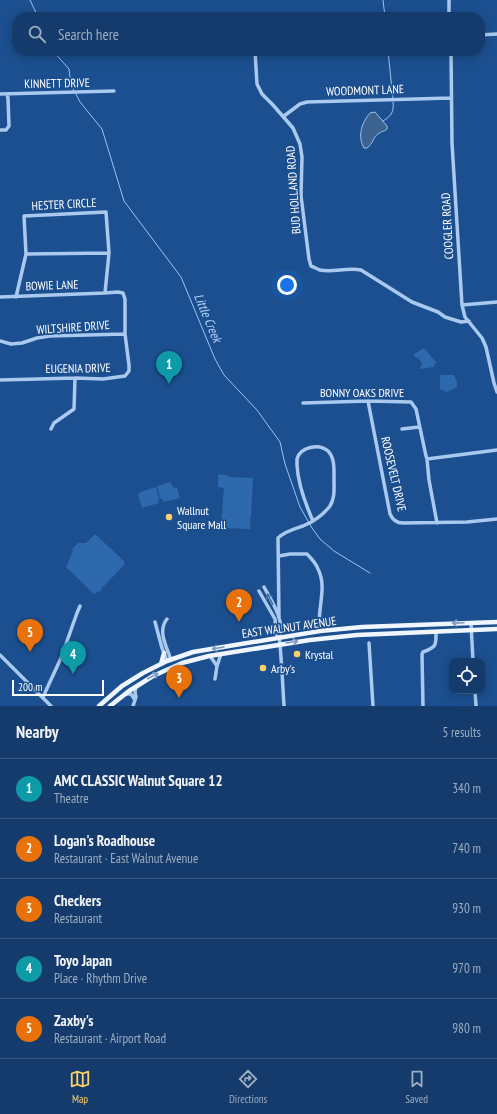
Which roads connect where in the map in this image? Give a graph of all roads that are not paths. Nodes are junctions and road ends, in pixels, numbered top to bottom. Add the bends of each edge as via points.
1 (449, 0) edge
2 (449, 12) edge
3 (497, 34) edge
4 (485, 35) edge
5 (255, 56) edge
6 (450, 56) edge
7 (114, 92) dead end
8 (0, 94) edge
9 (7, 94) junction
10 (451, 98) junction
11 (284, 116) junction
12 (0, 130) edge
13 (109, 253) junction
14 (26, 254) junction
15 (105, 293) junction
16 (0, 297) edge
17 (16, 297) junction
18 (497, 302) edge
19 (462, 305) junction
20 (469, 321) junction
21 (125, 334) junction
22 (0, 341) edge
23 (75, 378) junction
24 (0, 380) edge
25 (497, 392) edge
26 (368, 401) junction
27 (303, 403) dead end
28 (419, 427) junction
29 (51, 429) dead end
30 (402, 429) dead end
31 (497, 450) edge
32 (427, 459) junction
33 (497, 519) edge
34 (313, 521) junction
35 (437, 523) junction
36 (279, 556) junction
37 (264, 587) dead end
38 (259, 590) dead end
39 (80, 606) dead end
40 (167, 618) dead end
41 (279, 618) junction
42 (155, 622) dead end
43 (497, 622) edge
44 (471, 623) junction
45 (497, 629) edge
46 (472, 630) junction
47 (320, 631) junction
48 (436, 632) junction
49 (279, 637) junction
50 (369, 643) dead end
51 (280, 644) junction
52 (164, 653) junction
53 (221, 654) junction
54 (0, 655) edge
55 (210, 656) junction
56 (474, 658) edge
57 (169, 660) junction
58 (161, 664) junction
59 (217, 666) junction
60 (215, 679) dead end
61 (136, 686) junction
62 (125, 694) junction
63 (475, 694) edge
64 (43, 697) junction
65 (135, 700) junction
66 (51, 706) edge
67 (99, 706) edge
68 (110, 706) edge
69 (133, 706) edge
70 (284, 706) edge
71 (373, 706) edge
72 (423, 706) edge
73 (476, 706) edge

1 - 2 street
3 - 4 street
5 - 11 street, BUD HOLLAND ROAD via 257,84 262,94
6 - 10 street, COOGLER ROAD
7 - 9 street, KINNETT DRIVE
8 - 9 street, KINNETT DRIVE
9 - 12 street via 9,126 6,130
10 - 11 street, WOODMONT LANE via 307,102
10 - 19 street, COOGLER ROAD
11 - 20 street, BUD HOLLAND ROAD via 300,144 301,196 311,266 333,271 361,270 412,302 461,322
13 - 14 street
13 - 14 street, HESTER CIRCLE via 106,212 24,216
13 - 15 street, HESTER CIRCLE
14 - 17 street, HESTER CIRCLE
15 - 17 street, BOWIE LANE
15 - 21 street, EUGENIA DRIVE via 123,293
16 - 17 street, BOWIE LANE
18 - 19 street
19 - 20 street, COOGLER ROAD
20 - 25 street, COOGLER ROAD via 486,347
21 - 22 street, WILTSHIRE DRIVE via 50,336 11,344
21 - 23 street, EUGENIA DRIVE via 129,371 124,376 103,379
23 - 24 street, EUGENIA DRIVE
23 - 29 street via 74,408 54,423
26 - 27 street, BONNY OAKS DRIVE
26 - 28 street, BONNY OAKS DRIVE via 411,402 416,409
26 - 35 street, ROOSEVELT DRIVE via 392,518 398,523
28 - 30 street
28 - 32 street, BONNY OAKS DRIVE
31 - 32 street
32 - 35 street, BONNY OAKS DRIVE
33 - 35 street, ROOSEVELT DRIVE
34 - 34 street via 300,485 297,458 303,450 322,447 328,451 334,463 334,492 330,506
34 - 36 street via 278,538
36 - 41 street
36 - 47 street via 307,554 318,568 322,582 318,623
41 -> 37 street
38 - 49 street via 274,615 276,634
39 - 64 street
40 - 57 street via 162,631
41 - 49 street
42 - 52 street
43 - 44 main road, EAST WALNUT AVENUE
44 - 46 street
44 -> 47 main road, EAST WALNUT AVENUE
45 - 46 main road, EAST WALNUT AVENUE
46 - 48 main road, EAST WALNUT AVENUE
46 - 56 street
47 - 49 main road, EAST WALNUT AVENUE
51 -> 48 main road, EAST WALNUT AVENUE via 329,637
48 - 72 street via 435,646 422,654
49 - 51 street
49 -> 57 main road, EAST WALNUT AVENUE via 193,652
50 - 71 street
51 - 53 main road, EAST WALNUT AVENUE
51 - 70 street
52 - 57 street
52 - 58 main road
53 - 55 main road, EAST WALNUT AVENUE
53 - 59 street
54 - 64 street
55 - 59 street
61 -> 55 main road, EAST WALNUT AVENUE via 167,669
57 - 58 main road, EAST WALNUT AVENUE
58 - 67 main road, EAST WALNUT AVENUE via 130,680
59 - 60 street
61 - 62 main road, EAST WALNUT AVENUE
61 - 65 street
62 - 65 street via 131,694
62 - 68 main road, EAST WALNUT AVENUE
63 - 73 street
64 - 66 street
65 - 69 street

